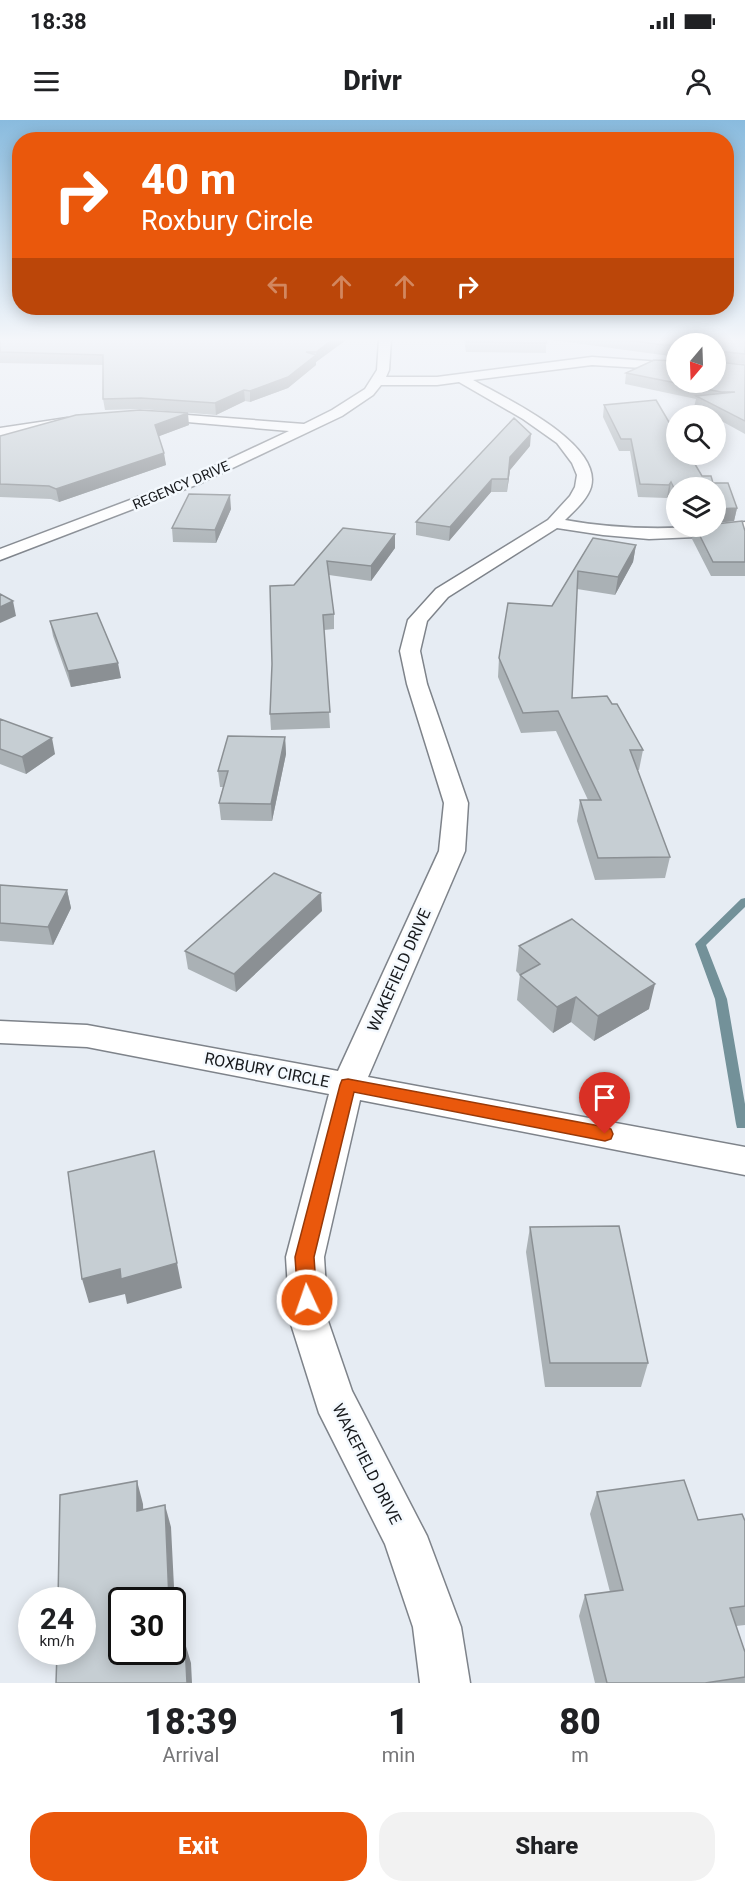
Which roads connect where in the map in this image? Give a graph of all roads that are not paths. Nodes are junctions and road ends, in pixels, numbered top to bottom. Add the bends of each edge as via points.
1 (335, 413) edge
2 (521, 413) edge
3 (142, 415) edge
4 (78, 420) edge
5 (307, 428) junction
6 (0, 432) edge
7 (554, 523) junction
8 (745, 527) edge
9 (0, 555) edge
10 (0, 1032) edge
11 (348, 1085) junction
12 (745, 1161) edge
13 (445, 1683) edge

1 - 5 street, REGENCY DRIVE
2 - 7 street, WAKEFIELD DRIVE via 549,429 572,450 584,475 577,498
3 - 5 street
4 - 6 street
5 - 9 street, REGENCY DRIVE via 196,480
7 - 8 street via 599,532 652,535
7 - 11 street, WAKEFIELD DRIVE via 442,593 418,620 410,651 456,803 452,851
10 - 11 street, ROXBURY CIRCLE via 87,1036
11 - 12 street, ROXBURY CIRCLE
11 - 13 street, WAKEFIELD DRIVE via 305,1257 309,1321 334,1399 405,1536 437,1627

